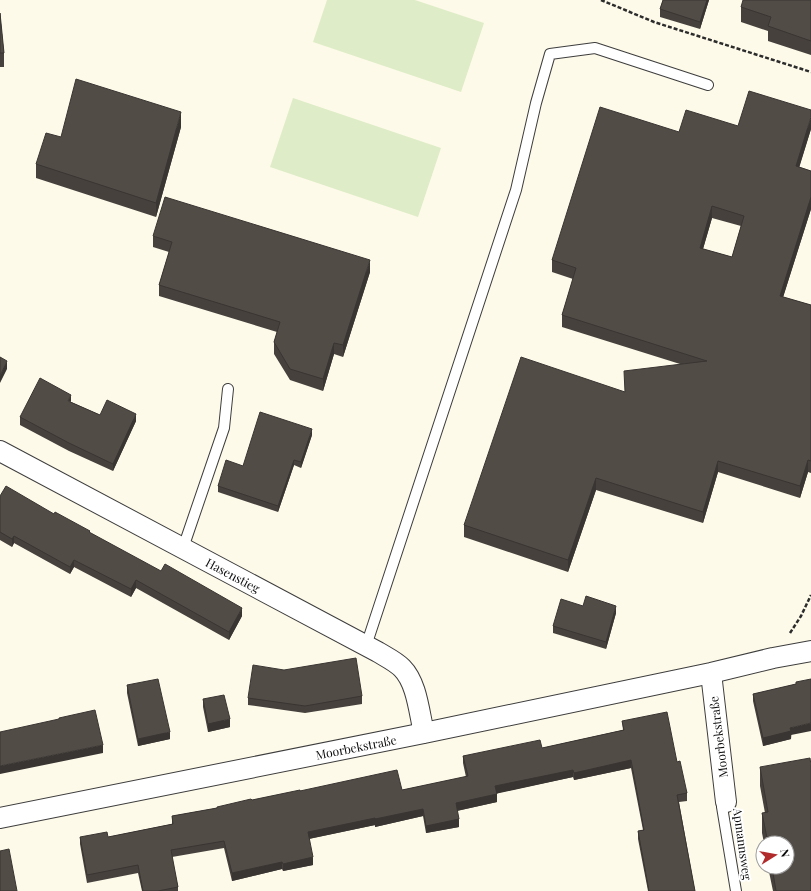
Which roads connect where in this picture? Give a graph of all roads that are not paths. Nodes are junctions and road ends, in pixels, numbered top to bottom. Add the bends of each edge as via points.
1 (708, 85) dead end
2 (228, 389) dead end
3 (0, 451) edge
4 (183, 548) junction
5 (366, 646) junction
6 (811, 651) edge
7 (711, 672) junction
8 (424, 733) junction
9 (726, 802) joint
10 (0, 818) edge
11 (736, 891) edge

1 - 5 lane via 595,48 550,54 516,190
2 - 4 lane via 224,428
3 - 4 street, Hasenstieg
4 - 5 street, Hasenstieg
5 - 8 street, Hasenstieg via 392,660 409,676 414,687
6 - 7 street, Moorbekstraße
7 - 8 street, Moorbekstraße
7 - 9 street, Moorbekstraße
8 - 10 street, Moorbekstraße
9 - 11 lane, Apmannsweg via 722,807

